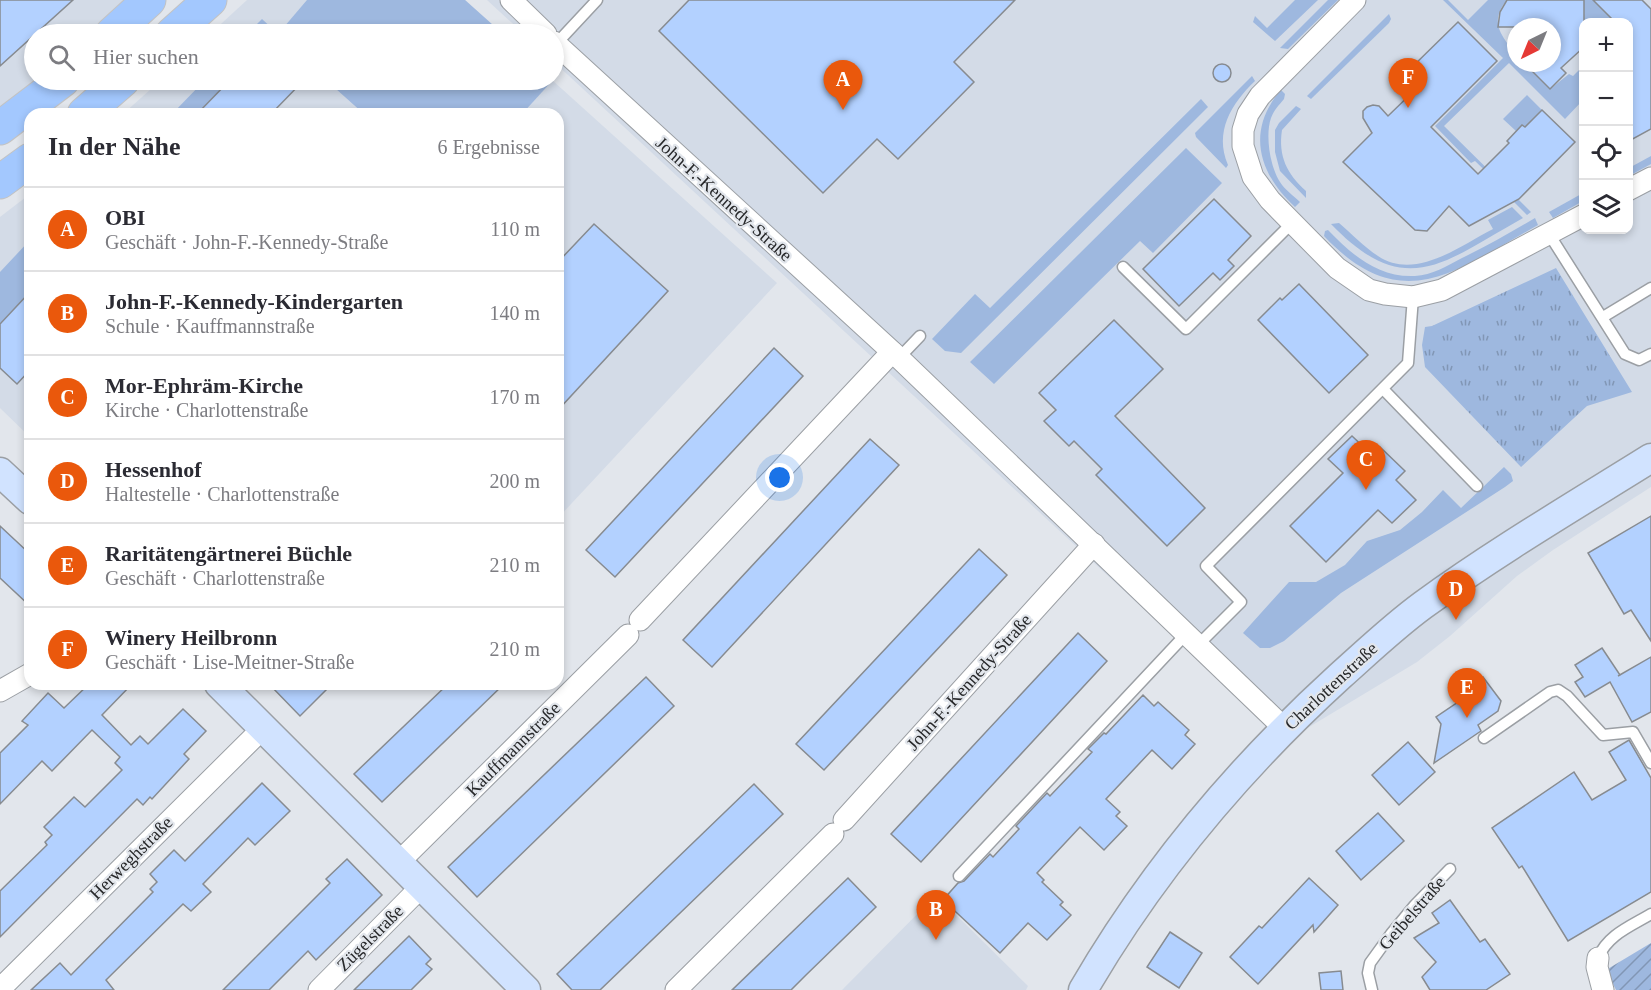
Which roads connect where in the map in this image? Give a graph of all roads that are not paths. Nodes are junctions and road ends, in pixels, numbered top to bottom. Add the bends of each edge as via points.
1 (149, 0) edge
2 (210, 0) edge
3 (511, 0) edge
4 (597, 0) edge
5 (1355, 0) edge
6 (123, 24) edge
7 (183, 24) edge
8 (536, 24) edge
9 (564, 29) edge
10 (564, 51) edge
11 (50, 90) edge
12 (112, 90) edge
13 (26, 108) edge
14 (91, 108) edge
15 (24, 110) edge
16 (0, 128) edge
17 (24, 164) edge
18 (1651, 178) edge
19 (0, 182) edge
20 (1633, 188) edge
21 (1579, 218) edge
22 (1292, 223) junction
23 (1549, 234) junction
24 (1123, 267) dead end
25 (1651, 288) edge
26 (1413, 297) junction
27 (1603, 317) junction
28 (920, 336) dead end
29 (1651, 354) edge
30 (895, 355) junction
31 (1383, 389) junction
32 (1651, 458) edge
33 (0, 472) edge
34 (1477, 486) dead end
35 (24, 494) edge
36 (1094, 544) junction
37 (1192, 639) junction
38 (24, 677) edge
39 (225, 690) edge
40 (0, 691) edge
41 (263, 728) junction
42 (1284, 728) junction
43 (1484, 738) dead end
44 (1651, 763) edge
45 (398, 863) junction
46 (1450, 869) dead end
47 (959, 876) dead end
48 (422, 886) junction
49 (1651, 914) edge
50 (1598, 958) joint
51 (0, 989) edge
52 (318, 990) edge
53 (526, 990) edge
54 (676, 990) edge
55 (1083, 990) edge
56 (1372, 990) edge
57 (1603, 990) edge

1 - 6 main road
2 - 7 main road
3 - 8 street, John-F.-Kennedy-Straße
4 - 9 lane
5 - 22 street via 1260,96 1243,130 1243,146 1253,177
10 - 30 street, John-F.-Kennedy-Straße
11 - 13 main road
12 - 14 main road
15 - 16 main road
17 - 19 main road
18 - 20 street
21 - 23 street
22 - 24 lane via 1186,330
22 - 26 street via 1337,268 1360,284 1385,294
23 - 26 street via 1461,282
23 - 27 lane
25 - 27 lane
26 - 31 lane via 1408,363
27 - 29 lane via 1626,354 1639,360
28 - 30 lane
30 - 36 street, John-F.-Kennedy-Straße
30 - 45 street, Kauffmannstraße via 634,627
31 - 34 lane
31 - 37 lane via 1206,566 1241,602
32 - 42 main road, Charlottenstraße via 1422,606 1390,630
33 - 35 main road
36 - 37 street, John-F.-Kennedy-Straße
36 - 54 street, John-F.-Kennedy-Straße via 839,827
37 - 42 street, John-F.-Kennedy-Straße
37 - 47 lane
38 - 40 street
39 - 41 main road
41 - 45 main road
41 - 51 street, Herweghstraße
42 - 55 main road, Charlottenstraße via 1150,886
43 - 44 lane via 1558,690 1603,735 1633,732
45 - 48 main road
46 - 56 lane, Geibelstraße via 1390,934 1370,963
48 - 52 street, Zügelstraße
48 - 53 main road
49 - 50 lane via 1615,935
50 - 57 street

